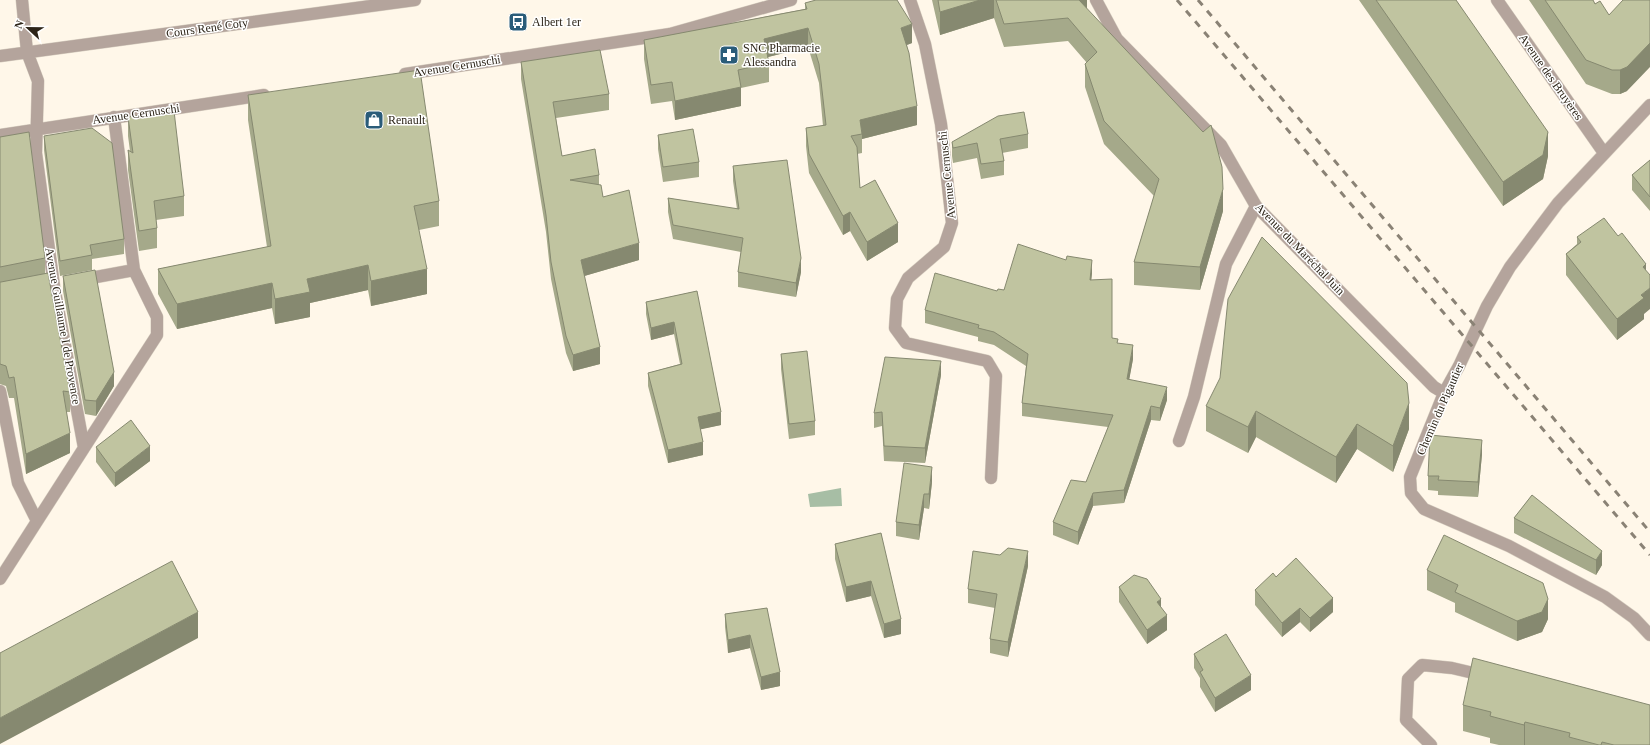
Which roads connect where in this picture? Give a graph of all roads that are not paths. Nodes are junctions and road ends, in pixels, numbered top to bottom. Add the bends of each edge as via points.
1 (22, 0) edge
2 (415, 0) edge
3 (791, 0) edge
4 (910, 0) edge
5 (1096, 0) edge
6 (1497, 0) edge
7 (27, 52) junction
8 (0, 56) edge
9 (391, 76) edge
10 (276, 94) edge
11 (1650, 105) edge
12 (114, 117) junction
13 (36, 129) junction
14 (0, 135) edge
15 (1604, 153) junction
16 (1256, 206) junction
17 (134, 270) junction
18 (54, 286) junction
19 (39, 288) edge
20 (0, 391) edge
21 (1444, 393) junction
22 (1179, 441) dead end
23 (84, 448) junction
24 (991, 478) dead end
25 (37, 521) junction
26 (0, 579) edge
27 (1650, 635) edge
28 (1497, 679) edge
29 (1429, 745) edge

1 - 7 street, Avenue Guillaume I de Provence
2 - 7 street, Cours René Coty
3 - 9 street, Avenue Cernuschi via 670,34
4 - 24 street, Avenue Cernuschi via 925,44 941,124 952,223 944,247 908,278 897,299 895,328 906,343 987,361 996,376
5 - 16 street, Avenue du Maréchal Juin via 1117,39 1221,145
6 - 15 street, Avenue des Bruyères
7 - 8 street, Cours René Coty
7 - 13 street, Avenue Guillaume I de Provence via 38,80
10 - 12 street, Avenue Cernuschi
11 - 15 street, Chemin du Pigautier
12 - 13 street, Avenue Cernuschi
12 - 17 street
13 - 14 street, Avenue Cernuschi
13 - 18 street, Avenue Guillaume I de Provence via 36,153
15 - 21 street, Chemin du Pigautier via 1558,203 1510,267
16 - 21 street, Avenue du Maréchal Juin via 1434,387
16 - 22 street via 1226,264 1194,397
17 - 18 street
17 - 23 street via 157,317 157,335
18 - 19 street
18 - 23 street, Avenue Guillaume I de Provence
20 - 25 street via 18,483
21 - 27 street, Chemin du Pigautier via 1410,477 1411,493 1424,509 1509,546 1605,596 1634,618
23 - 25 street
25 - 26 street
28 - 29 street via 1452,668 1422,665 1408,679 1406,720

